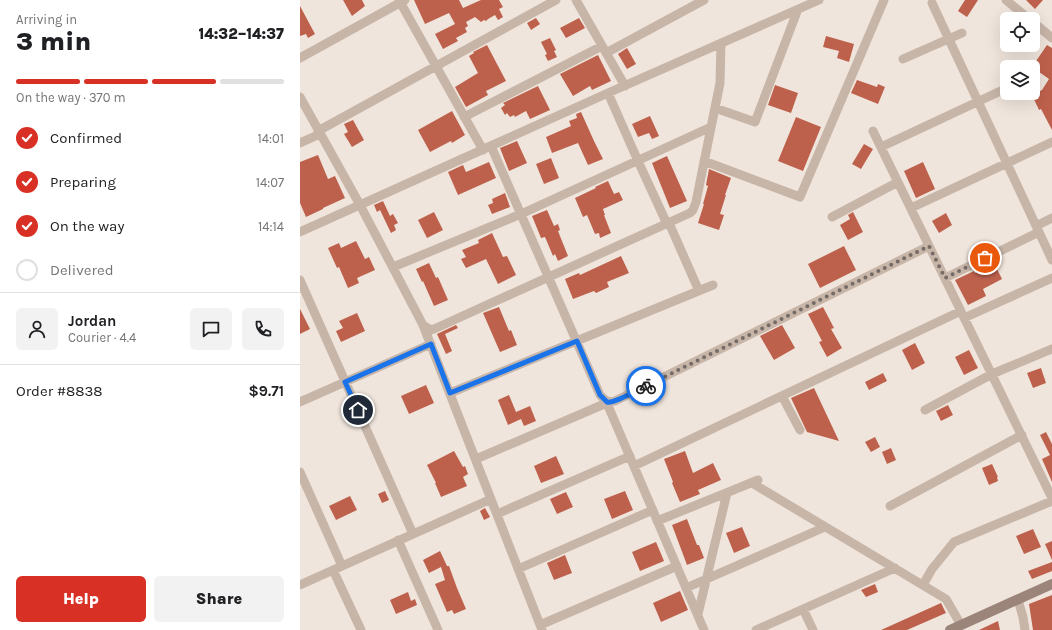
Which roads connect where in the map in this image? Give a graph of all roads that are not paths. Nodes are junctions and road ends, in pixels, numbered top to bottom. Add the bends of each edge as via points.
1 (556, 0) edge
2 (576, 0) edge
3 (704, 0) edge
4 (884, 0) edge
5 (1006, 0) edge
6 (402, 1) edge
7 (811, 1) edge
8 (932, 4) dead end
9 (798, 9) junction
10 (1021, 12) edge
11 (1040, 28) edge
12 (962, 33) dead end
13 (1052, 38) edge
14 (949, 39) junction
15 (721, 43) junction
16 (604, 49) junction
17 (300, 58) edge
18 (903, 59) dead end
19 (436, 66) junction
20 (624, 86) junction
21 (1000, 91) edge
22 (608, 93) junction
23 (300, 97) edge
24 (978, 101) junction
25 (715, 108) junction
26 (464, 116) junction
27 (711, 128) junction
28 (873, 131) dead end
29 (319, 132) junction
30 (1052, 142) edge
31 (300, 144) edge
32 (881, 147) junction
33 (487, 148) junction
34 (638, 161) junction
35 (704, 161) junction
36 (1007, 163) junction
37 (898, 182) junction
38 (360, 206) junction
39 (911, 208) junction
40 (521, 214) junction
41 (832, 217) dead end
42 (1052, 218) edge
43 (668, 223) junction
44 (1038, 229) junction
45 (300, 232) edge
46 (929, 246) junction
47 (1052, 260) edge
48 (393, 267) junction
49 (549, 277) junction
50 (945, 278) junction
51 (1052, 278) edge
52 (300, 280) edge
53 (713, 285) dead end
54 (699, 291) junction
55 (963, 314) junction
56 (424, 325) junction
57 (577, 341) junction
58 (431, 344) junction
59 (1052, 349) edge
60 (992, 374) junction
61 (345, 382) junction
62 (450, 393) junction
63 (782, 396) junction
64 (300, 402) edge
65 (607, 402) junction
66 (925, 410) dead end
67 (800, 430) dead end
68 (1022, 435) junction
69 (630, 456) junction
70 (476, 460) junction
71 (634, 466) junction
72 (300, 472) edge
73 (727, 493) junction
74 (491, 498) junction
75 (1052, 498) edge
76 (1052, 501) edge
77 (890, 506) dead end
78 (653, 510) junction
79 (497, 514) junction
80 (657, 521) junction
81 (825, 527) junction
82 (413, 534) junction
83 (398, 540) junction
84 (342, 566) junction
85 (677, 566) junction
86 (895, 568) junction
87 (518, 569) junction
88 (333, 570) junction
89 (706, 580) junction
90 (1052, 584) edge
91 (300, 585) edge
92 (923, 585) junction
93 (686, 588) junction
94 (1018, 600) junction
95 (803, 609) junction
96 (698, 614) junction
97 (961, 625) junction
98 (541, 628) edge
99 (361, 630) edge
100 (438, 630) edge
101 (704, 630) edge
102 (756, 630) edge
103 (813, 630) edge
104 (950, 630) edge
105 (1025, 630) edge

1 - 19 street
2 - 16 street
3 - 16 street
4 - 35 street via 800,197
5 - 10 street
6 - 17 street
6 - 19 street
7 - 9 street
8 - 14 street
9 - 15 street
9 - 25 street via 755,122
11 - 13 street
12 - 14 street
14 - 18 street
14 - 24 street
15 - 20 street
15 - 25 street via 720,83
16 - 20 street
16 - 26 street
19 - 26 street
19 - 29 street
20 - 22 street
21 - 24 street
22 - 33 street
22 - 34 street
23 - 29 street
24 - 32 street
24 - 36 street
25 - 27 street
26 - 33 street
27 - 34 street
27 - 35 street
28 - 32 street
29 - 31 street
29 - 38 street
30 - 36 street
32 - 37 street
33 - 38 street
33 - 40 street
34 - 40 street
34 - 43 street
35 - 43 street via 693,210
36 - 39 street
36 - 44 street
37 - 39 street
37 - 41 street
38 - 45 street
38 - 48 street
39 - 46 street
40 - 48 street
40 - 49 street
42 - 44 street
43 - 49 street
43 - 54 street
44 - 47 street
44 - 50 street
46 - 50 street
46 - 65 street via 615,401
48 - 56 street
49 - 56 street via 434,329 430,330
49 - 57 street
50 - 55 street
51 - 55 street
52 - 61 street
53 - 54 street
54 - 57 street
55 - 60 street
55 - 63 street
56 - 58 street
57 - 62 street
57 - 65 street via 600,395
58 - 61 street
58 - 62 street
59 - 60 street
60 - 66 street
60 - 68 street
61 - 64 street
61 - 82 street
62 - 70 street
63 - 67 street
63 - 71 street
65 - 69 street
65 - 70 street
68 - 75 street
68 - 77 street
69 - 71 street
69 - 79 street
70 - 74 street
71 - 78 street
72 - 84 street
73 - 80 street
73 - 81 street via 756,481
73 - 89 street
74 - 79 street
74 - 82 street
76 - 92 street via 954,542 932,569
78 - 80 street
78 - 87 street
79 - 87 street
80 - 85 street
81 - 86 street
81 - 89 street
82 - 83 street
83 - 84 street
83 - 100 street
84 - 88 street
85 - 93 street
85 - 98 street
86 - 92 street
86 - 95 street
87 - 98 street
88 - 91 street
88 - 99 street
89 - 93 street
89 - 96 street
90 - 94 street
92 - 97 street via 946,599
93 - 96 street
94 - 97 street
94 - 105 street
95 - 102 street
95 - 103 street
96 - 101 street
97 - 104 street

